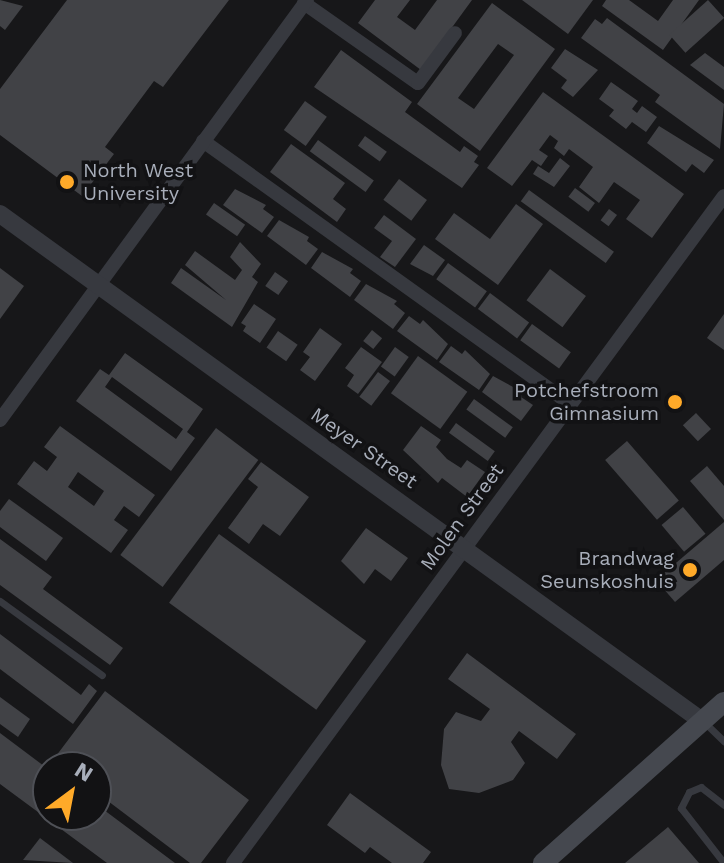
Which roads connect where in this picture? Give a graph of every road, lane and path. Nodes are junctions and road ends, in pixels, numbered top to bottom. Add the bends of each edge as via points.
1 (304, 1) edge
2 (455, 33) dead end
3 (203, 141) junction
4 (724, 196) edge
5 (0, 214) edge
6 (96, 286) junction
7 (571, 404) junction
8 (0, 420) edge
9 (465, 546) junction
10 (0, 601) edge
11 (102, 675) dead end
12 (724, 702) edge
13 (702, 721) junction
14 (724, 741) edge
15 (724, 805) edge
16 (233, 863) edge
17 (543, 863) edge
18 (724, 863) edge

1 - 2 street via 418,83
1 - 3 street
3 - 6 street
3 - 7 street
4 - 7 street, Molen Street
5 - 6 street, Meyer Street
6 - 8 street
6 - 9 street, Meyer Street
7 - 9 street, Molen Street
9 - 13 street, Meyer Street
9 - 16 street, Molen Street
10 - 11 lane
12 - 13 main road
13 - 14 lane
13 - 17 main road
15 - 18 lane via 701,787 689,792 681,808

